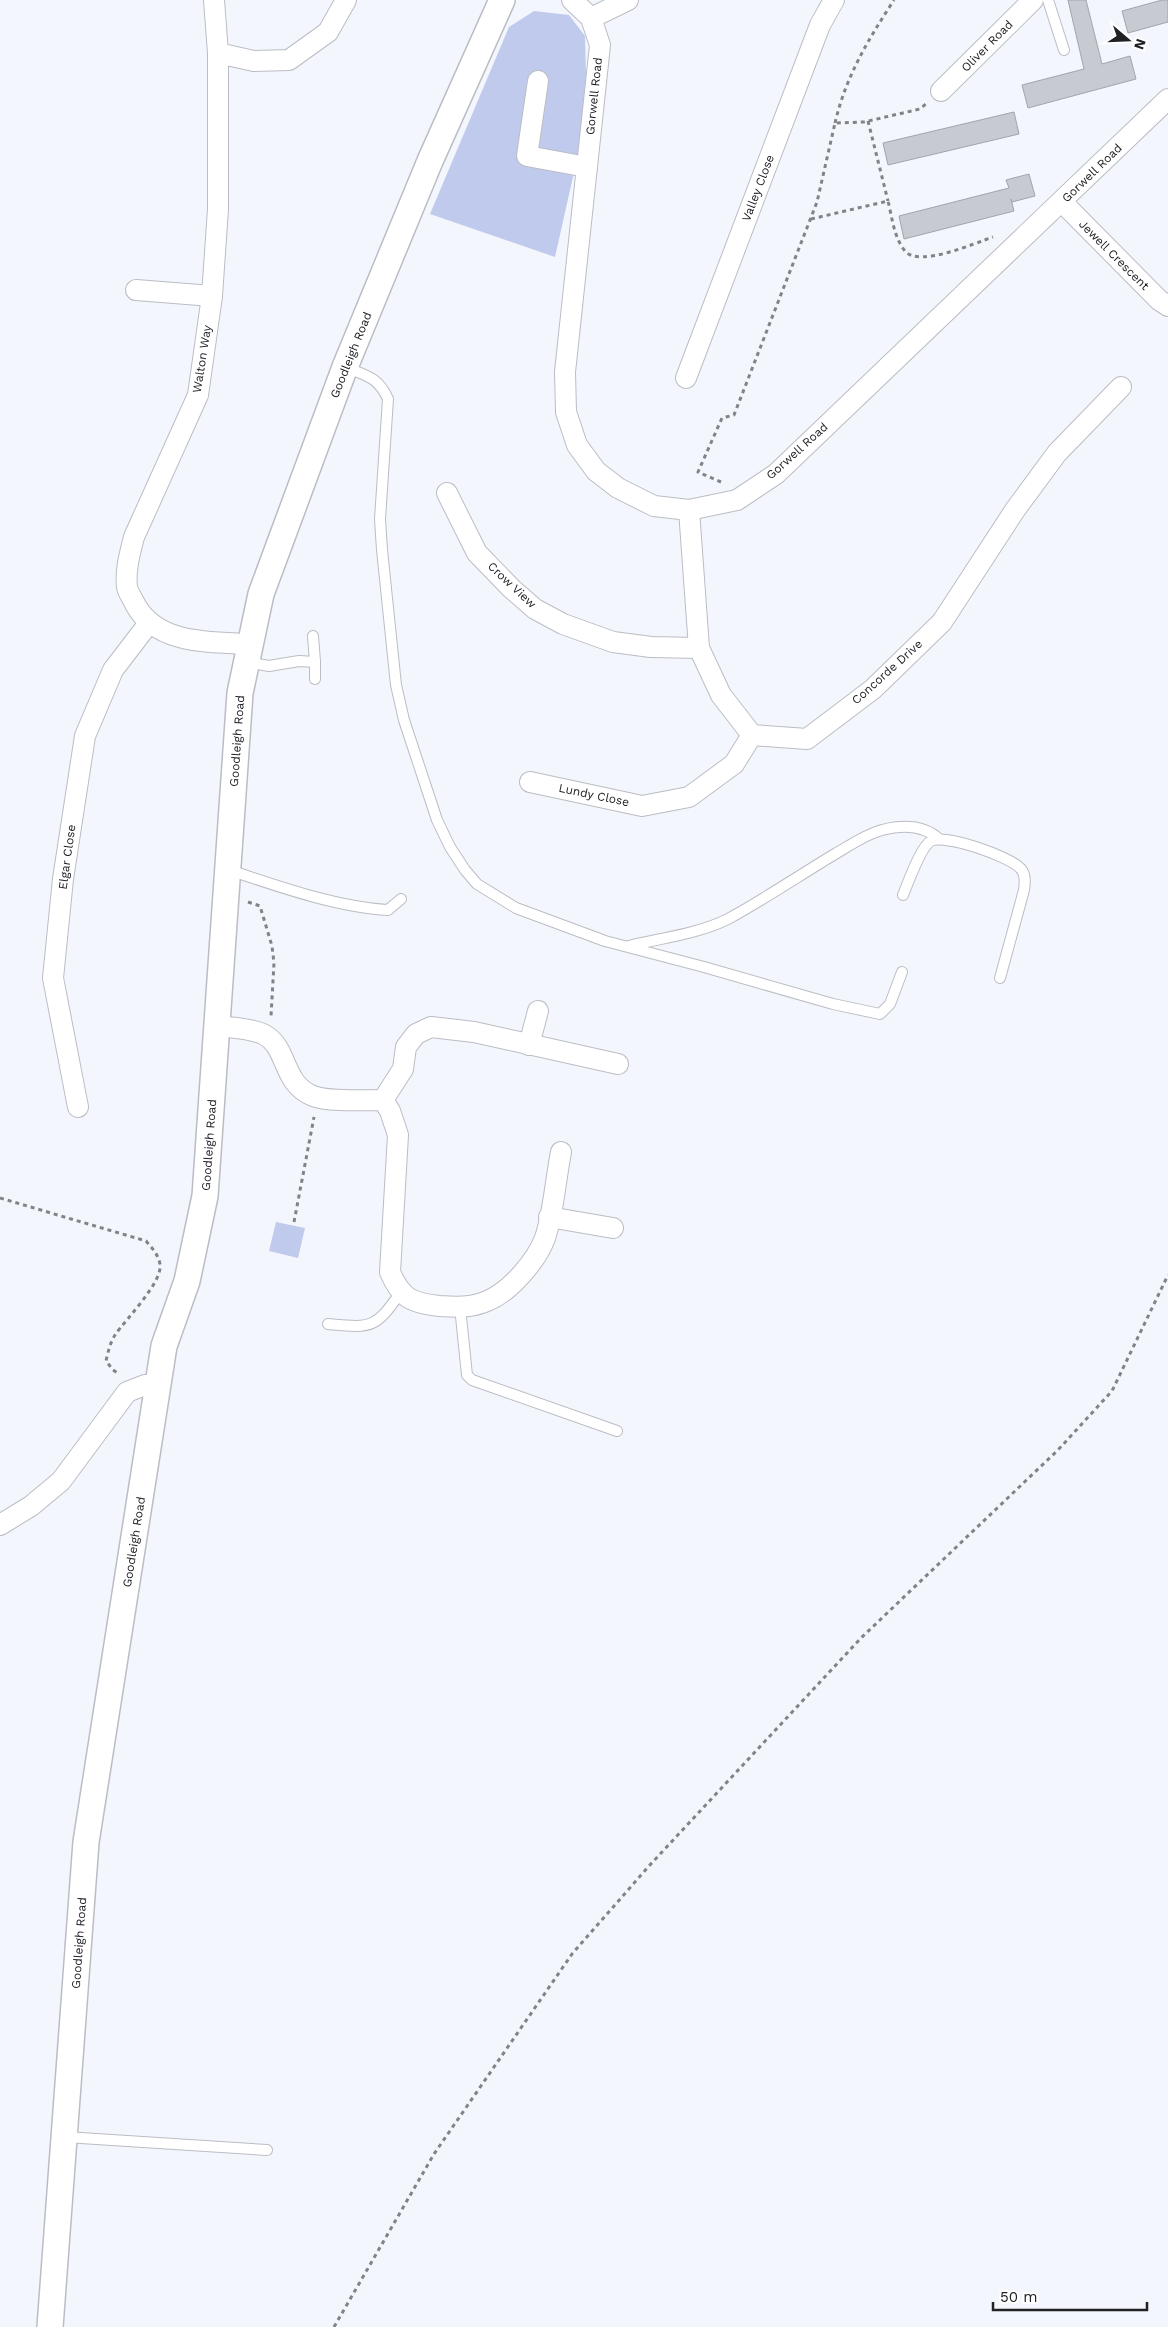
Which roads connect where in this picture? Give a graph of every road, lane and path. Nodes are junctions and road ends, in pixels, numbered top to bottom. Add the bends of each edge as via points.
1 (214, 0) edge
2 (346, 0) edge
3 (502, 0) edge
4 (572, 0) edge
5 (628, 0) edge
6 (834, 0) edge
7 (894, 0) edge
8 (1033, 0) edge
9 (1048, 0) edge
10 (592, 18) junction
11 (1064, 50) dead end
12 (218, 53) junction
13 (538, 81) dead end
14 (942, 91) joint
15 (1168, 100) edge
16 (868, 121) junction
17 (835, 123) junction
18 (587, 167) junction
19 (888, 200) junction
20 (1062, 202) junction
21 (811, 219) junction
22 (1033, 230) junction
23 (136, 290) dead end
24 (212, 296) junction
25 (1168, 306) edge
26 (346, 368) junction
27 (686, 378) dead end
28 (1121, 387) dead end
29 (747, 493) junction
30 (447, 494) dead end
31 (689, 510) junction
32 (149, 623) junction
33 (313, 636) dead end
34 (699, 648) junction
35 (248, 653) junction
36 (315, 662) junction
37 (315, 680) dead end
38 (752, 735) junction
39 (530, 782) dead end
40 (939, 839) junction
41 (228, 882) junction
42 (903, 895) dead end
43 (401, 899) dead end
44 (627, 946) junction
45 (902, 972) dead end
46 (1000, 978) dead end
47 (538, 1011) dead end
48 (218, 1026) junction
49 (268, 1038) junction
50 (529, 1045) junction
51 (618, 1064) dead end
52 (318, 1097) junction
53 (383, 1100) junction
54 (78, 1107) dead end
55 (561, 1152) dead end
56 (0, 1198) edge
57 (549, 1216) junction
58 (294, 1222) dead end
59 (613, 1228) dead end
60 (1168, 1276) edge
61 (401, 1292) junction
62 (460, 1307) junction
63 (328, 1324) dead end
64 (152, 1385) junction
65 (617, 1431) dead end
66 (0, 1525) edge
67 (65, 2137) junction
68 (267, 2150) dead end
69 (50, 2327) edge
70 (334, 2327) edge

1 - 12 street, Walton Way
2 - 12 street via 328,32 288,60 254,61
3 - 26 street, Goodleigh Road via 430,161
4 - 10 street
5 - 10 street
6 - 27 street, Valley Close via 816,34
7 - 17 path via 861,52
8 - 14 street, Oliver Road
9 - 11 lane
10 - 18 street, Gorwell Road via 600,45
12 - 24 street, Walton Way via 218,209
13 - 18 street via 527,156
14 - 16 path via 920,109
15 - 20 street, Gorwell Road
16 - 17 path
16 - 19 path
17 - 21 path
18 - 31 street, Gorwell Road via 565,372 566,412 577,445 596,471 618,488 654,506
19 - 21 path
19 - 22 path via 899,241 914,257 943,254 993,237
20 - 22 street, Gorwell Road
20 - 25 street, Jewell Crescent
21 - 29 path via 734,414 722,418 698,472
22 - 29 street, Gorwell Road via 776,474
23 - 24 street
24 - 32 street, Walton Way via 198,395 134,537 128,562 127,588
26 - 35 street, Goodleigh Road via 261,594
26 - 44 lane via 371,377 382,386 388,399 380,519 396,685 404,720 437,820 450,847 477,884 498,898 541,918
28 - 38 street, Concorde Drive via 1057,453 1015,510 942,622 873,689 806,740
29 - 31 street, Gorwell Road via 737,500
30 - 34 street, Crow View via 477,553 535,609 563,624 613,642
31 - 34 street
32 - 35 street, Walton Way via 180,638
32 - 54 street, Elgar Close via 113,670 85,736 63,879 54,978
33 - 36 lane
34 - 38 street via 721,695
35 - 36 lane via 270,666
35 - 41 street, Goodleigh Road via 240,692
36 - 37 lane
38 - 39 street, Lundy Close via 734,764 689,797 642,806
40 - 42 lane via 929,842 924,849
40 - 44 lane via 921,828 881,830 848,846 726,919 690,932
40 - 46 lane via 997,855 1022,870 1024,890
41 - 43 lane via 292,889 377,909 388,910
41 - 48 street, Goodleigh Road
41 - 49 path via 260,906 272,946 274,963
44 - 45 lane via 833,1004 880,1014 890,1004
47 - 50 street
48 - 49 street via 252,1030
48 - 64 street, Goodleigh Road via 205,1196 187,1282
49 - 52 street via 275,1043 290,1078
50 - 51 street
50 - 53 street via 474,1032 431,1027 416,1034 406,1047 403,1069
52 - 53 street
52 - 58 path
53 - 61 street via 398,1135 390,1272
55 - 57 street
56 - 64 path via 146,1241 156,1251 160,1266 152,1288 114,1337 106,1361 123,1377
57 - 59 street
57 - 62 street via 537,1255 515,1280 487,1302
60 - 70 path via 1112,1391 1058,1450 861,1638 572,1954 434,2154
61 - 62 street via 421,1304
61 - 63 lane via 373,1324 363,1327
62 - 65 lane via 467,1375 472,1380
64 - 66 street via 127,1392 61,1481 31,1506
64 - 67 street, Goodleigh Road via 86,1842
67 - 68 lane
67 - 69 street, Goodleigh Road

